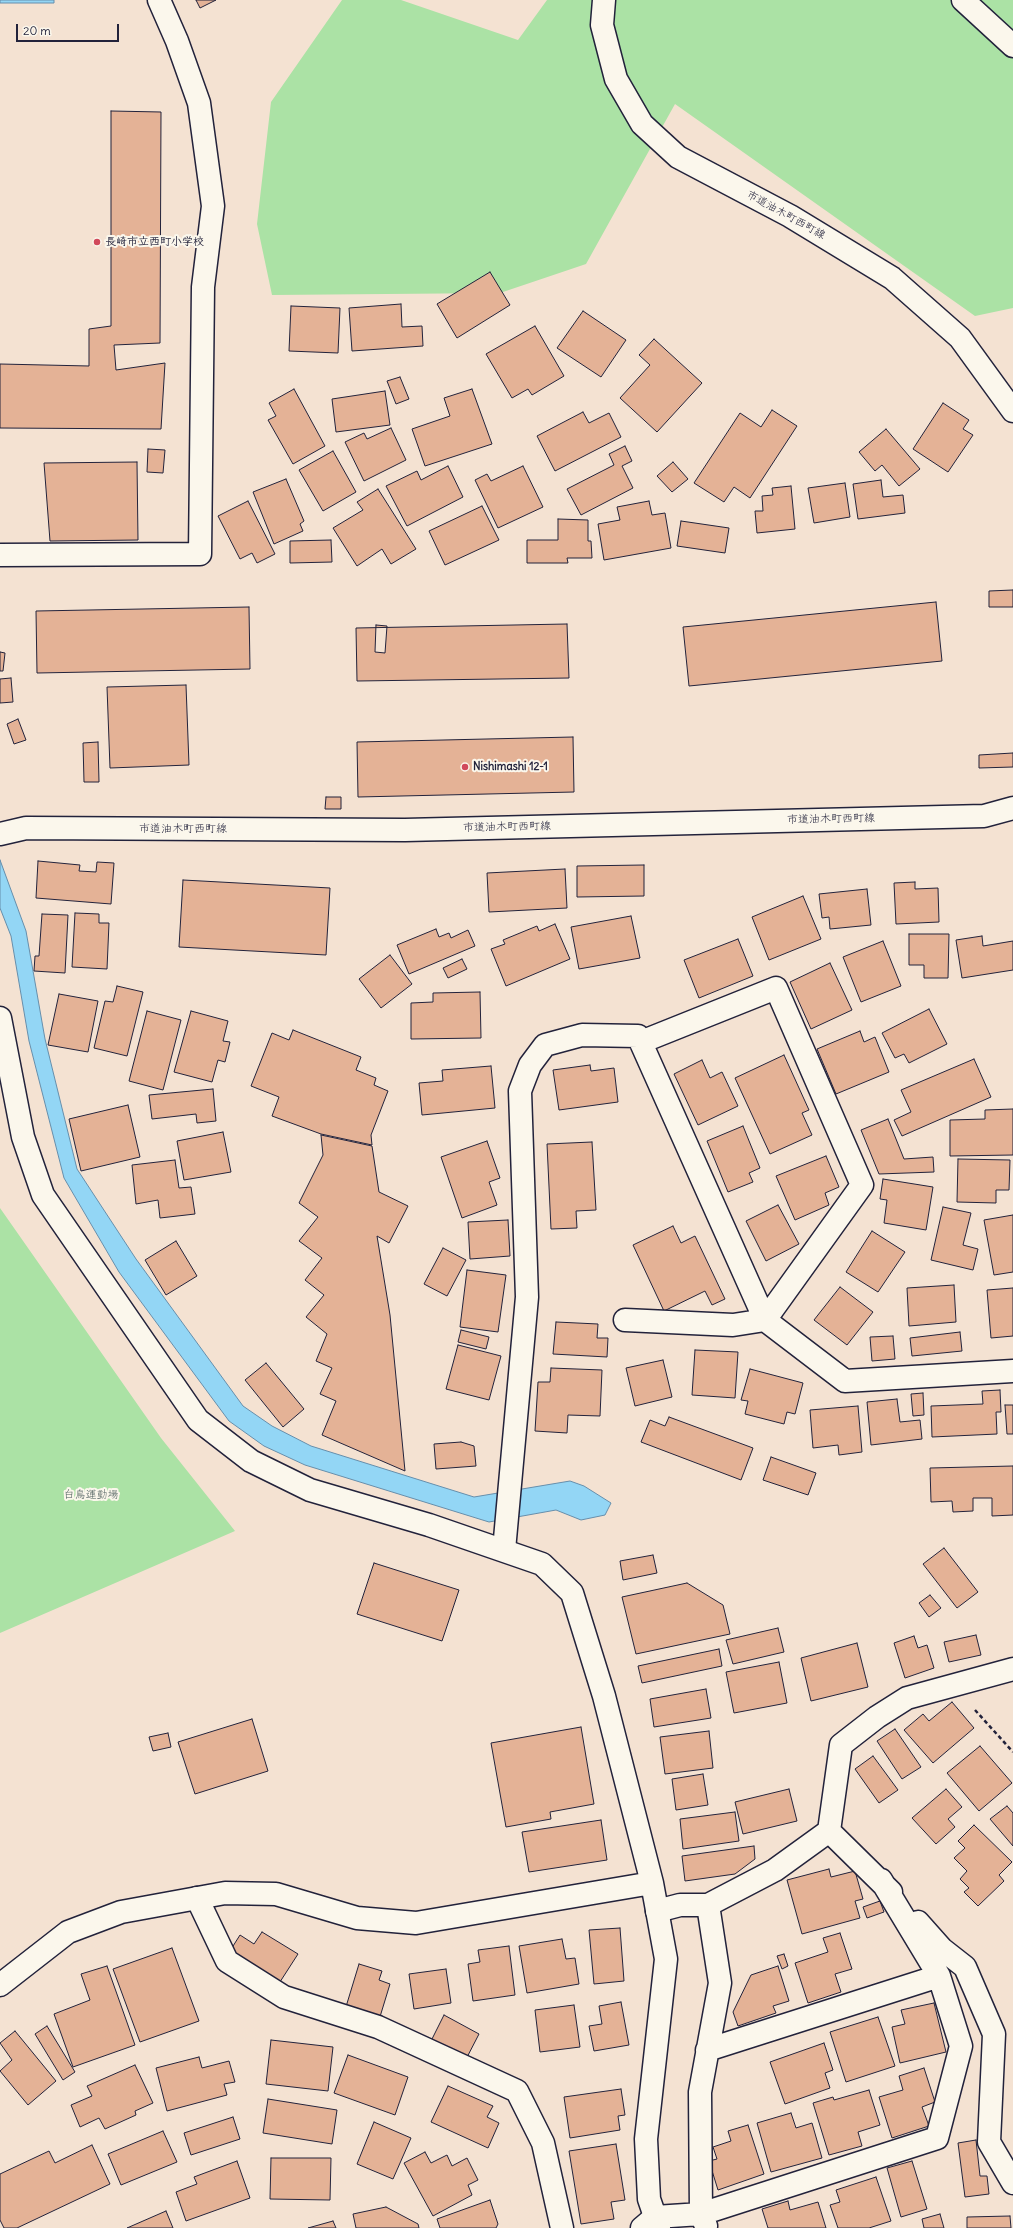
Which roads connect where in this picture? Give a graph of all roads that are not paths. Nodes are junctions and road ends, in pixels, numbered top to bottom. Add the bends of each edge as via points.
1 (159, 0) edge
2 (604, 0) edge
3 (962, 0) edge
4 (1013, 46) edge
5 (1013, 411) edge
6 (0, 555) edge
7 (1013, 808) edge
8 (0, 834) edge
9 (0, 1018) edge
10 (641, 1042) junction
11 (625, 1320) dead end
12 (765, 1320) junction
13 (1013, 1370) edge
14 (504, 1550) junction
15 (1013, 1669) edge
16 (829, 1831) junction
17 (881, 1880) junction
18 (652, 1883) junction
19 (197, 1898) junction
20 (708, 1905) junction
21 (657, 1911) junction
22 (939, 1976) junction
23 (0, 1985) edge
24 (707, 2050) junction
25 (1013, 2184) edge
26 (704, 2221) edge
27 (652, 2224) edge
28 (562, 2228) edge

1 - 6 street via 199,103 213,206 203,287 200,554
2 - 5 street, 市道油木町西町線 via 602,25 616,79 642,124 678,157 790,216 892,278 960,338
3 - 4 street
7 - 8 street, 市道油木町西町線 via 984,816 405,830 26,828
9 - 14 street via 23,1137 43,1195 198,1420 251,1461 310,1490
10 - 12 street
10 - 12 street via 776,988 862,1185
10 - 14 street via 638,1036 582,1035 545,1045 530,1065 520,1091 527,1297
11 - 12 street via 733,1325
12 - 13 street via 845,1381
14 - 18 street via 542,1564 572,1593 604,1696
15 - 16 street via 907,1698 841,1745
16 - 17 street
16 - 20 street via 775,1870
17 - 22 street
17 - 25 street via 942,1949 965,1968 994,2034 989,2142
18 - 19 street via 416,1923 357,1918 276,1894 225,1893
18 - 21 street
19 - 23 street via 121,1912 68,1932
19 - 28 street via 227,1961 284,1997 378,2028 517,2091 543,2143
20 - 21 street via 680,1905
20 - 24 street via 720,1983
21 - 27 street via 666,1959 646,2139
22 - 24 street
22 - 26 street via 961,2046 938,2138
24 - 26 street via 700,2092
26 - 27 street

